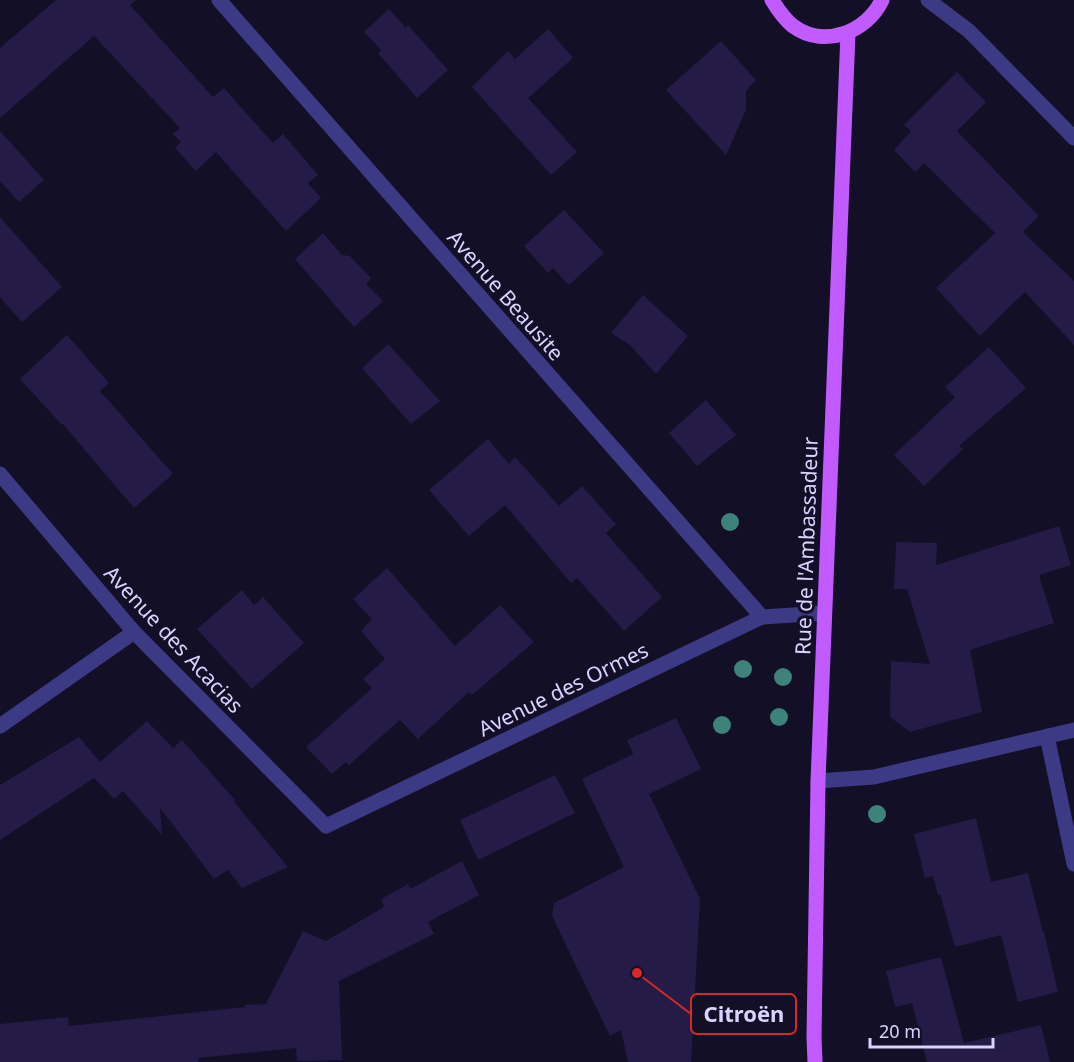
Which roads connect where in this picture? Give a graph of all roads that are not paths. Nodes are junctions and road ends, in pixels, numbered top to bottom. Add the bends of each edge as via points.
1 (219, 0) edge
2 (772, 0) edge
3 (882, 0) edge
4 (928, 0) edge
5 (848, 33) junction
6 (1074, 138) edge
7 (0, 474) edge
8 (824, 613) junction
9 (762, 617) junction
10 (134, 632) junction
11 (0, 726) edge
12 (1074, 730) edge
13 (1047, 736) junction
14 (818, 781) junction
15 (326, 826) joint
16 (1074, 864) edge
17 (815, 1062) edge

1 - 9 street, Avenue Beausite
2 - 5 main road via 795,27 830,37
3 - 5 main road via 864,24
4 - 6 street via 969,32
5 - 8 main road, Rue de l'Ambassadeur
7 - 10 street, Avenue des Acacias
8 - 9 street, Avenue des Ormes
8 - 14 main road, Rue de l'Ambassadeur
9 - 15 street, Avenue des Ormes
10 - 11 street
10 - 15 street, Avenue des Acacias
12 - 13 street
13 - 14 street via 874,777
13 - 16 street
14 - 17 main road, Rue de l'Ambassadeur

